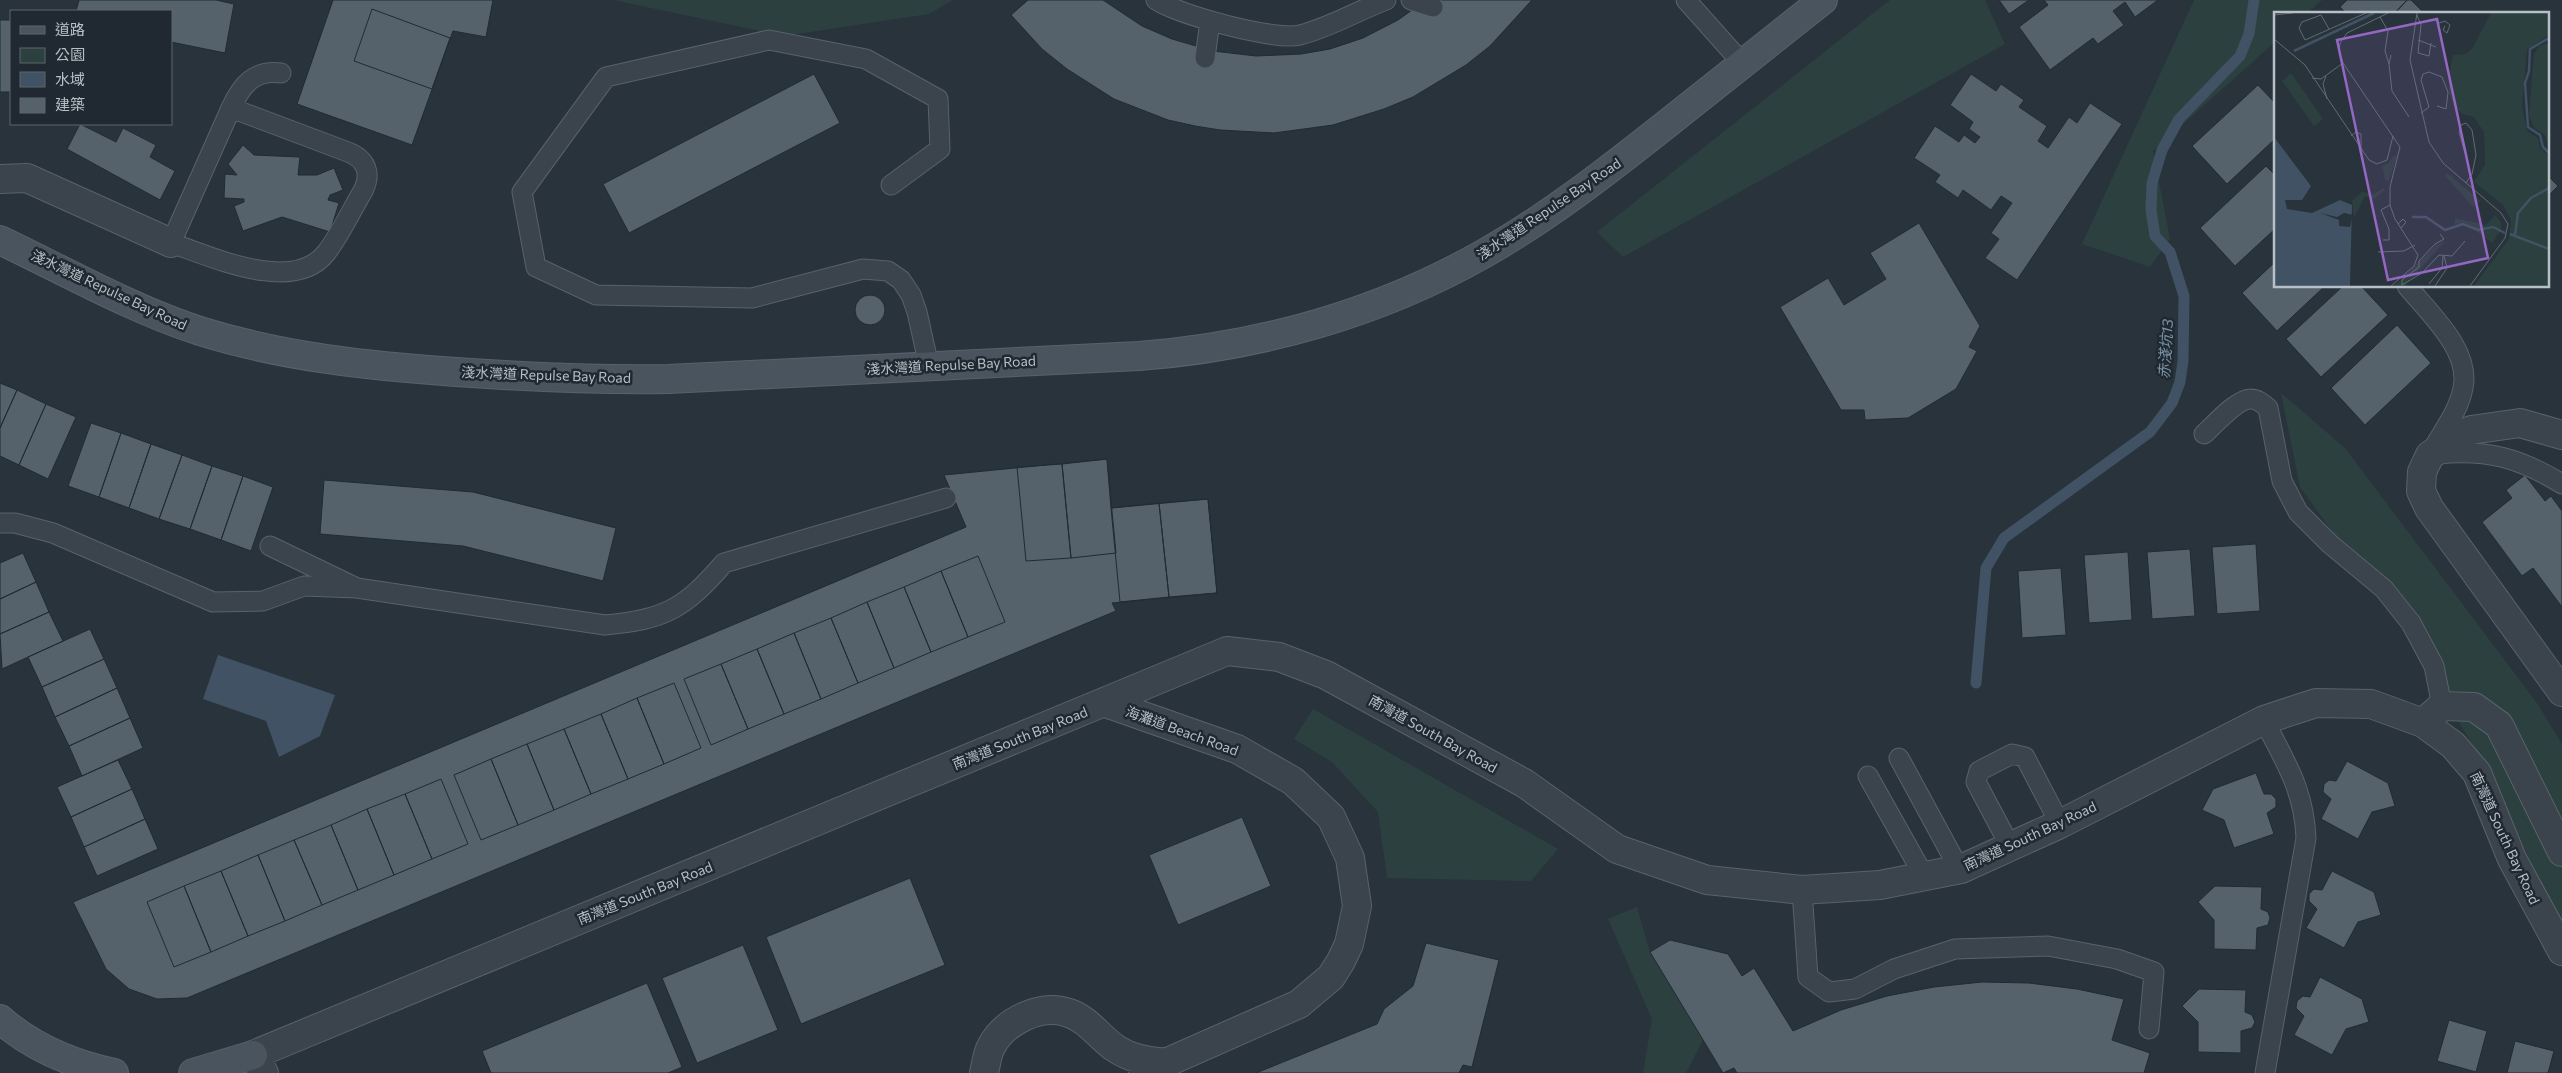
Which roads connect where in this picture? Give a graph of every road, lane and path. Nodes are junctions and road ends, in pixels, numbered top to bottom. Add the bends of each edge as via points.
1 (1156, 0) edge
2 (1411, 0) edge
3 (1686, 0) edge
4 (1823, 0) edge
5 (1382, 1) edge
6 (1433, 8) dead end
7 (1210, 21) junction
8 (1205, 58) dead end
9 (1743, 64) junction
10 (282, 73) dead end
11 (231, 108) junction
12 (0, 179) edge
13 (892, 185) dead end
14 (0, 240) edge
15 (171, 243) junction
16 (2409, 288) edge
17 (929, 366) junction
18 (2204, 434) dead end
19 (2562, 435) edge
20 (2430, 455) junction
21 (2562, 484) edge
22 (946, 498) dead end
23 (0, 523) edge
24 (270, 546) dead end
25 (357, 588) junction
26 (2562, 692) edge
27 (1106, 703) junction
28 (2433, 715) junction
29 (2264, 720) junction
30 (1899, 758) dead end
31 (1868, 776) dead end
32 (2060, 824) junction
33 (2010, 846) junction
34 (2562, 852) edge
35 (1957, 870) junction
36 (1924, 876) junction
37 (1802, 890) junction
38 (2562, 951) edge
39 (0, 1019) edge
40 (2148, 1029) dead end
41 (258, 1064) edge
42 (1155, 1068) edge
43 (114, 1073) edge
44 (193, 1073) edge
45 (984, 1073) edge
46 (2264, 1073) edge

1 - 7 lane
2 - 6 lane
3 - 9 lane
4 - 9 main road, 淺水灣道 Repulse Bay Road
5 - 7 lane via 1329,26 1298,36
7 - 8 lane
9 - 17 main road, 淺水灣道 Repulse Bay Road via 1613,167 1519,232 1452,271 1386,300 1276,335 1204,350
10 - 11 lane via 260,74 252,78 238,92
11 - 15 lane
11 - 15 lane via 356,155 364,162 368,182 325,255 306,267 269,272 250,269
12 - 15 street via 27,178
13 - 17 lane via 940,150 938,100 866,59 769,40 606,77 522,192 536,268 596,295 752,298 863,268 888,271 901,280 911,295 918,312
14 - 17 main road, 淺水灣道 Repulse Bay Road via 168,320 262,347 363,364 596,380
16 - 20 lane via 2450,340 2462,362 2463,388
18 - 28 lane via 2239,403 2250,398 2268,408 2282,481 2298,512 2384,589 2411,624 2434,666
19 - 20 street via 2520,423 2471,430
20 - 21 lane via 2466,451 2501,456 2535,467
20 - 26 street via 2422,472 2421,491 2429,508
22 - 25 lane via 724,563 701,590 673,610 640,622 605,625
23 - 25 lane via 15,523 53,533 213,602 263,601 304,586
24 - 25 lane
27 - 37 street, 南灣道 South Bay Road via 1227,652 1279,656 1326,675 1524,783 1618,849 1707,880
27 - 41 street, 南灣道 South Bay Road
27 - 42 street, 海灘道 Beach Road via 1237,749 1293,781 1331,817 1350,858 1357,906 1349,944 1331,977 1299,1004
28 - 29 street, 南灣道 South Bay Road via 2371,704 2316,704
28 - 34 street via 2474,707 2499,725
28 - 38 street, 南灣道 South Bay Road via 2477,774 2512,859
29 - 32 street, 南灣道 South Bay Road
29 - 46 lane via 2299,788 2306,838
30 - 35 lane
31 - 36 lane
32 - 33 street, 南灣道 South Bay Road
32 - 33 lane via 2025,757 2012,754 1979,771 1976,782
33 - 35 street, 南灣道 South Bay Road
35 - 36 street, 南灣道 South Bay Road
36 - 37 street, 南灣道 South Bay Road via 1880,885
37 - 40 lane via 1808,977 1830,992 1856,989 1894,969 1955,949 2048,946 2117,959 2154,972
39 - 43 main road via 36,1045 82,1066
41 - 44 main road, 南灣道 South Bay Road
42 - 45 street, 海灘道 Beach Road via 1115,1048 1095,1029 1069,1013 1038,1011 1010,1023 990,1047

